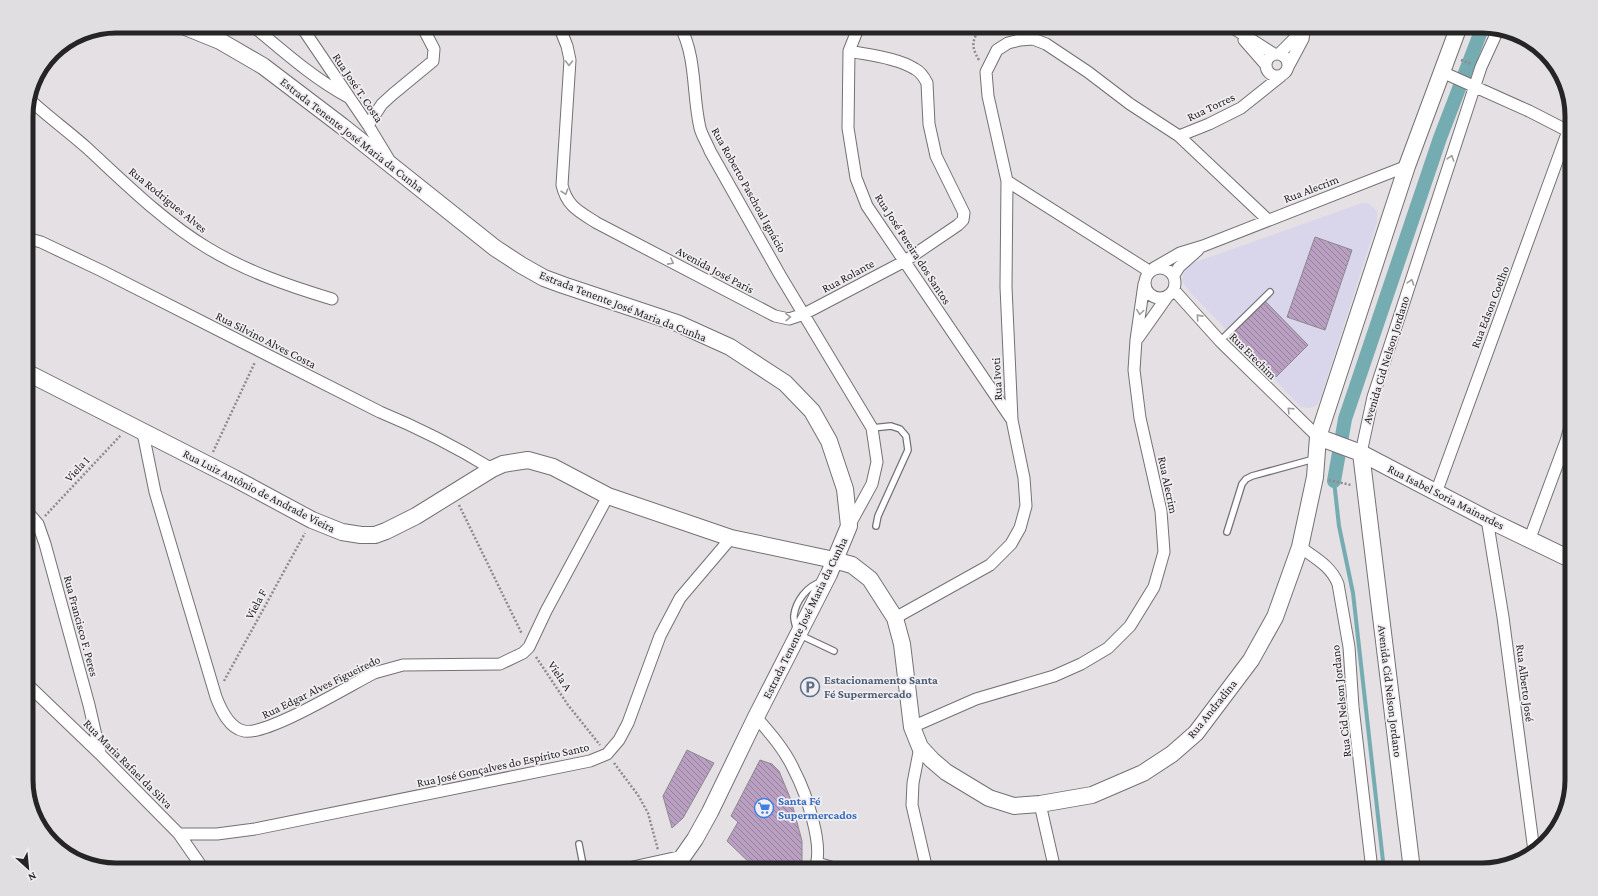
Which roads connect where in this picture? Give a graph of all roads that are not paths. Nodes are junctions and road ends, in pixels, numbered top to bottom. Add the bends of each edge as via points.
1 (200, 33) edge
2 (262, 33) edge
3 (306, 33) edge
4 (426, 33) edge
5 (561, 33) edge
6 (684, 33) edge
7 (856, 33) edge
8 (1237, 33) edge
9 (1241, 33) edge
10 (1298, 33) edge
11 (1303, 33) edge
12 (1457, 33) edge
13 (1496, 35) edge
14 (849, 51) junction
15 (1276, 54) junction
16 (1266, 66) junction
17 (1285, 72) junction
18 (1448, 75) junction
19 (1471, 84) junction
20 (350, 98) junction
21 (1252, 98) junction
22 (34, 103) edge
23 (368, 125) junction
24 (1565, 130) edge
25 (1179, 136) junction
26 (1565, 145) edge
27 (392, 166) junction
28 (1407, 166) junction
29 (1007, 180) junction
30 (1268, 220) junction
31 (33, 240) edge
32 (1203, 246) junction
33 (905, 261) junction
34 (1152, 270) junction
35 (1174, 275) junction
36 (1144, 284) junction
37 (1270, 292) dead end
38 (1170, 293) junction
39 (332, 299) dead end
40 (804, 314) junction
41 (1136, 340) junction
42 (1220, 341) junction
43 (33, 376) edge
44 (1012, 420) junction
45 (872, 428) junction
46 (136, 430) junction
47 (1324, 440) junction
48 (1355, 451) junction
49 (1565, 452) edge
50 (1316, 459) junction
51 (492, 469) junction
52 (1436, 493) junction
53 (608, 496) junction
54 (33, 518) edge
55 (1487, 519) junction
56 (849, 526) junction
57 (876, 526) dead end
58 (1227, 532) dead end
59 (732, 538) junction
60 (1530, 538) junction
61 (1300, 547) junction
62 (1565, 556) edge
63 (834, 560) junction
64 (895, 618) junction
65 (798, 634) junction
66 (834, 651) dead end
67 (33, 690) edge
68 (756, 717) junction
69 (912, 727) junction
70 (920, 747) junction
71 (100, 754) junction
72 (1040, 804) junction
73 (179, 834) junction
74 (579, 844) dead end
75 (1533, 846) edge
76 (199, 863) edge
77 (583, 863) edge
78 (673, 863) edge
79 (816, 863) edge
80 (925, 863) edge
81 (1053, 863) edge
82 (1371, 863) edge
83 (1411, 863) edge

1 - 27 main road, Estrada Tenente José Maria da Cunha via 220,41 263,66
2 - 20 street via 312,74
3 - 20 street, Rua José T. Costa
4 - 23 street via 434,49 433,61 382,104
5 -> 40 street, Avenida José Paris via 570,60 562,185 572,206 597,223 774,316 789,319
6 - 40 street, Rua Roberto Paschoal Ignácio via 690,51 700,130 736,198
7 - 14 street, Rua José Pereira dos Santos
8 - 16 street
9 - 15 street
10 - 15 street, Rua Torres
11 - 17 street, Rua Torres via 1303,39
12 - 18 main road
13 - 19 street, Avenida Cid Nelson Jordano
14 - 33 street, Rua José Pereira dos Santos via 848,128 856,178 867,206
14 - 33 street, Rua Rolante via 904,64 916,69 924,77 936,156 964,212 963,220 958,225
15 - 16 street via 1268,58
15 - 17 street via 1287,60
16 - 17 street via 1267,72 1274,76
16 - 21 street, Rua Torres
17 - 21 street, Rua Torres
18 - 19 street
18 - 28 main road
19 - 24 street
48 -> 19 street, Avenida Cid Nelson Jordano
20 - 23 street, Rua José T. Costa
21 - 25 street, Rua Torres via 1241,108
22 - 39 street, Rua Rodrigues Alves via 148,203 205,247 254,271
23 - 27 street, Rua José T. Costa
25 - 29 street, Rua Ivoti via 1046,44 1033,39 1008,43 997,50 986,72 988,96
25 - 30 street
26 - 52 street, Rua Edson Coelho
27 - 56 main road, Estrada Tenente José Maria da Cunha via 495,248 533,271 563,286 677,323 730,347 785,383 812,411 829,441 845,489
28 - 30 street, Rua Alecrim
28 - 47 main road
29 - 34 street
29 - 44 street, Rua Ivoti via 1006,287
30 - 32 street, Rua Alecrim
31 - 51 street, Rua Silvino Alves Costa via 102,271 380,412 411,425
32 - 34 street, Rua Alecrim via 1180,253
32 - 35 street, Rua Alecrim via 1178,267
33 - 40 street, Rua Rolante
33 - 44 street, Rua José Pereira dos Santos
34 - 35 street via 1163,267
34 - 36 street via 1145,277
35 - 38 street via 1176,280
36 - 38 street via 1152,296 1157,298
36 -> 41 street, Rua Alecrim
37 - 42 lane
38 - 41 street
42 -> 38 street, Rua Erechim
40 - 45 street
41 - 69 street, Rua Alecrim via 1136,396 1161,511 1164,552 1154,587 1130,626 1108,648 1081,664 1054,676 976,699
47 -> 42 street, Rua Erechim
43 - 46 main road, Rua Luiz Antônio de Andrade Vieira
44 - 64 street, Rua Ivoti via 1024,478 1026,506 1020,528 1011,544 990,565
45 - 56 street via 877,462 872,484
45 - 57 lane via 891,426 900,429 906,436 908,450 878,516
46 - 51 main road, Rua Luiz Antônio de Andrade Vieira via 312,520 342,532 361,535 375,535 416,516
46 - 53 street, Rua Edgar Alves Figueiredo via 216,697 221,711 230,722 243,731 256,731 276,724 374,673 403,666 500,664 523,653 529,647
47 - 48 main road, Rua Isabel Soria Mainardes
47 - 50 main road, Rua Andradina
48 - 52 main road, Rua Isabel Soria Mainardes
48 - 83 main road, Avenida Cid Nelson Jordano
49 - 60 street
50 - 58 lane via 1246,479 1242,484
50 - 61 main road, Rua Andradina
51 - 53 main road, Rua Luiz Antônio de Andrade Vieira via 503,464 528,460 553,467
52 - 55 main road, Rua Isabel Soria Mainardes
53 - 59 main road, Rua Luiz Antônio de Andrade Vieira
54 - 71 street, Rua Francisco F. Peres via 38,524 45,544
55 - 60 main road, Rua Isabel Soria Mainardes
55 - 75 street, Rua Alberto José via 1503,617
56 - 63 main road, Estrada Tenente José Maria da Cunha
59 - 63 main road, Rua Luiz Antônio de Andrade Vieira
59 - 73 street, Rua José Gonçalves do Espírito Santo via 680,598 660,636 628,723 619,740 606,754 590,761 255,829 217,834
60 - 62 main road, Rua Isabel Soria Mainardes
61 - 72 main road, Rua Andradina via 1268,631 1251,660 1196,733 1172,754 1143,773 1092,795
61 - 82 street, Rua Cid Nelson Jordano via 1328,567 1338,584 1349,647 1353,707
63 - 64 main road, Rua Andradina via 852,566 870,579
63 - 65 main road, Estrada Tenente José Maria da Cunha
64 - 69 main road, Rua Andradina via 902,644
65 - 66 lane
65 - 68 main road, Estrada Tenente José Maria da Cunha
67 - 71 street, Rua Maria Rafael da Silva
68 - 78 main road, Estrada Tenente José Maria da Cunha via 695,839
68 - 79 street via 772,735 794,769 816,832
69 - 70 main road, Rua Andradina
70 - 72 main road, Rua Andradina via 946,772 989,798 1014,806
70 - 80 street via 912,805
71 - 73 street, Rua Maria Rafael da Silva
72 - 81 street
73 - 76 street, Rua Maria Rafael da Silva
74 - 77 lane

